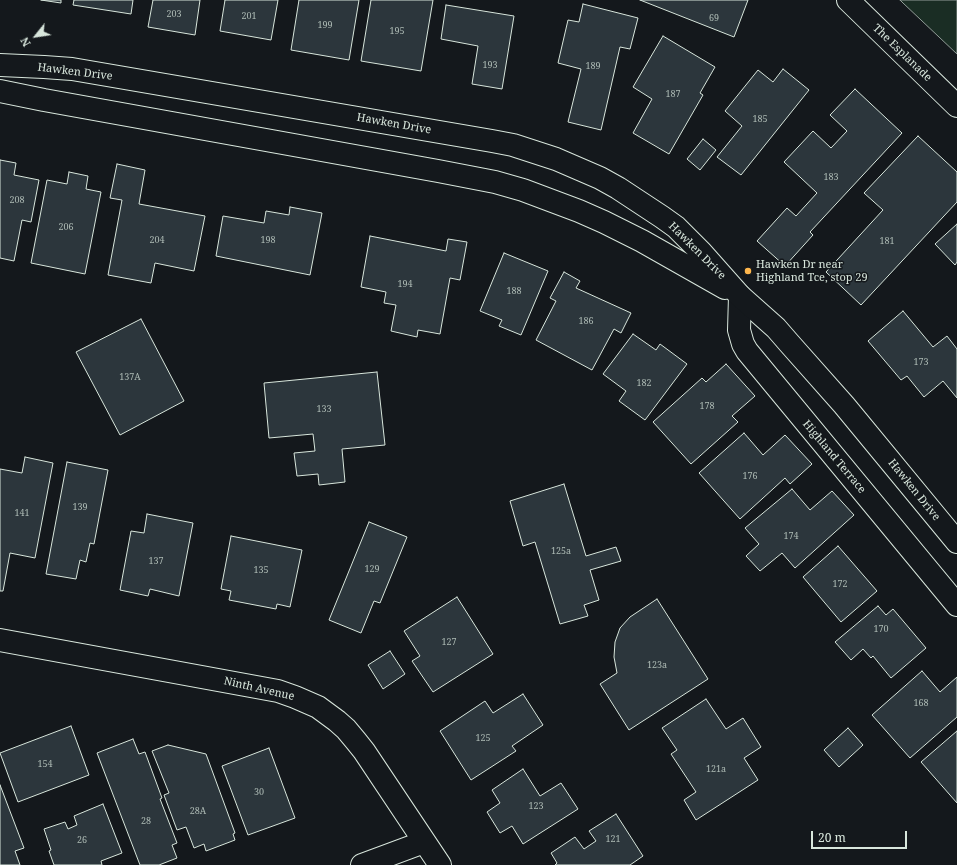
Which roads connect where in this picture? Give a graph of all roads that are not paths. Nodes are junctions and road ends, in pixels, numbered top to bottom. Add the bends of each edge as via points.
1 (848, 0) edge
2 (0, 65) edge
3 (0, 91) edge
4 (957, 106) edge
5 (740, 296) junction
6 (957, 542) edge
7 (957, 605) edge
8 (0, 640) edge
9 (424, 842) junction
10 (362, 865) edge
11 (440, 865) edge

1 - 4 main road, The Esplanade
2 - 5 main road, Hawken Drive via 72,69 492,141 556,158 618,188 676,227
3 - 5 main road, Hawken Drive via 495,182 523,190 604,222
5 - 6 main road, Hawken Drive via 776,328 844,405
5 - 7 main road, Highland Terrace via 739,330 747,351
8 - 9 main road, Ninth Avenue via 286,693 306,701 337,721 356,740
9 - 10 main road
9 - 11 main road, Ninth Avenue

